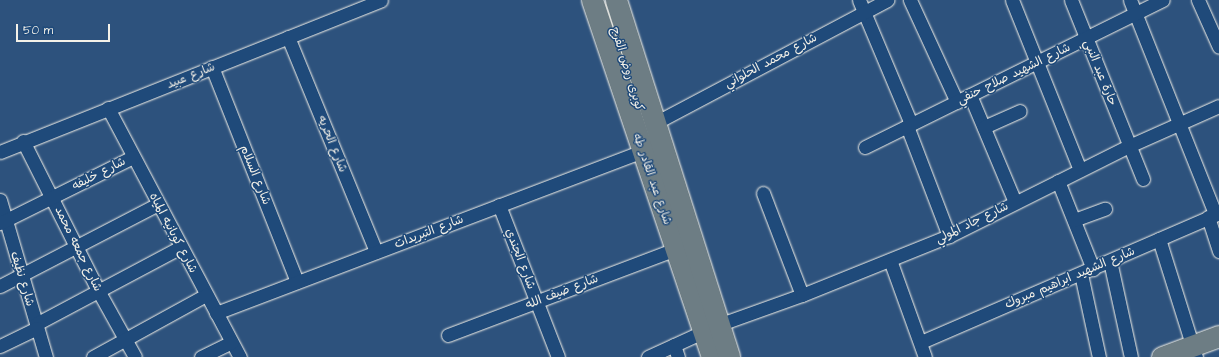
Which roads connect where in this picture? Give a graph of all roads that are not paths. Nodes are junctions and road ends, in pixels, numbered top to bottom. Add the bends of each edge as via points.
1 (381, 0) edge
2 (592, 0) edge
3 (605, 0) edge
4 (616, 0) edge
5 (887, 0) edge
6 (910, 0) edge
7 (1012, 0) edge
8 (1071, 0) edge
9 (1130, 0) edge
10 (1163, 0) edge
11 (1198, 0) edge
12 (862, 6) edge
13 (1135, 13) junction
14 (288, 37) junction
15 (1086, 38) junction
16 (1219, 48) edge
17 (1037, 63) junction
18 (212, 67) junction
19 (970, 95) junction
20 (957, 102) junction
21 (1219, 106) edge
22 (108, 108) junction
23 (1020, 111) dead end
24 (655, 123) junction
25 (1180, 123) junction
26 (909, 125) junction
27 (984, 127) junction
28 (23, 141) junction
29 (1129, 146) junction
30 (865, 147) dead end
31 (642, 151) junction
32 (0, 152) edge
33 (133, 157) junction
34 (1080, 170) junction
35 (1143, 179) dead end
36 (1058, 181) junction
37 (763, 193) dead end
38 (52, 198) junction
39 (0, 200) edge
40 (1014, 202) junction
41 (158, 204) junction
42 (499, 205) junction
43 (1105, 209) dead end
44 (1214, 215) edge
45 (1074, 220) junction
46 (3, 222) edge
47 (949, 236) junction
48 (1159, 240) junction
49 (678, 242) junction
50 (76, 246) junction
51 (181, 247) junction
52 (1219, 251) edge
53 (376, 252) junction
54 (890, 260) junction
55 (1110, 261) junction
56 (1093, 268) junction
57 (701, 271) junction
58 (1081, 274) junction
59 (20, 276) junction
60 (297, 282) junction
61 (0, 286) edge
62 (99, 292) junction
63 (206, 295) junction
64 (802, 295) junction
65 (536, 301) junction
66 (216, 313) junction
67 (36, 326) junction
68 (711, 328) junction
69 (448, 335) dead end
70 (1219, 336) edge
71 (125, 341) junction
72 (232, 342) junction
73 (920, 342) junction
74 (0, 346) edge
75 (676, 351) edge
76 (1194, 351) edge
77 (46, 357) edge
78 (93, 357) edge
79 (135, 357) edge
80 (201, 357) edge
81 (240, 357) edge
82 (558, 357) edge
83 (648, 357) edge
84 (712, 357) edge
85 (729, 357) edge
86 (925, 357) edge
87 (1099, 357) edge
88 (1131, 357) edge
89 (1162, 357) edge

1 - 14 street, شارع عبيد
2 - 31 main road, شارع عبد القادر طه
3 - 49 main road, كوبرى روض الفرج
4 - 24 main road, شارع عبد القادر طه
5 - 12 street, شارع محمد الحلواني
6 - 20 street
7 - 17 street
8 - 15 street, حارة عبد النبي
9 - 13 street
10 - 13 street, شارع الشهيد صلاح حنفي
11 - 16 street
12 - 24 street, شارع محمد الحلواني
12 - 26 street
13 - 15 street, شارع الشهيد صلاح حنفي
13 - 25 street
14 - 18 street, شارع عبيد
14 - 53 street, شارع الحريه
15 - 17 street, شارع الشهيد صلاح حنفي
15 - 29 street, حارة عبد النبي
17 - 19 street, شارع الشهيد صلاح حنفي
17 - 34 street
18 - 22 street, شارع عبيد
18 - 60 street, شارع السلام
19 - 20 street, شارع الشهيد صلاح حنفي
19 - 27 street
20 - 26 street, شارع الشهيد صلاح حنفي
21 - 25 street, شارع جاد المولي
22 - 28 street, شارع عبيد
22 - 33 street, شارع كوبانيه المياه
23 - 27 street
24 - 57 main road, شارع عبد القادر طه
25 - 29 street, شارع جاد المولي
25 - 44 street
26 - 30 street, شارع الشهيد صلاح حنفي
26 - 47 street
27 - 40 street
28 - 32 street, شارع عبيد
28 - 38 street, شارع جمعه محمد
29 - 34 street, شارع جاد المولي
29 - 35 street, حارة عبد النبي
31 - 42 street, شارع التبريدات
31 - 49 main road, شارع عبد القادر طه
33 - 38 street, شارع خليفه
33 - 41 street, شارع كوبانيه المياه
34 - 36 street, شارع جاد المولي
36 - 40 street, شارع جاد المولي
36 - 45 street
37 - 64 street
38 - 46 street, شارع خليفه
38 - 50 street, شارع جمعه محمد
39 - 46 street, شارع نظيف
40 - 47 street, شارع جاد المولي
41 - 50 street
41 - 51 street, شارع كوبانيه المياه
42 - 53 street, شارع التبريدات
42 - 65 street, شارع الجندي
43 - 45 street
44 - 48 street, شارع الشهيد ابراهيم مبروك
44 - 52 street
45 - 56 street
46 - 59 street, شارع نظيف
47 - 54 street, شارع جاد المولي
48 - 55 street, شارع الشهيد ابراهيم مبروك
48 - 76 street
49 - 57 main road, كوبرى روض الفرج
49 - 65 street, شارع ضيف الله
49 - 68 main road, شارع عبد القادر طه
50 - 59 street
50 - 62 street, شارع جمعه محمد
51 - 62 street
51 - 63 street, شارع كوبانيه المياه
53 - 60 street, شارع التبريدات
54 - 64 street, شارع جاد المولي
54 - 73 street
55 - 56 street, شارع الشهيد ابراهيم مبروك
55 - 88 street
56 - 58 street, شارع الشهيد ابراهيم مبروك
57 - 68 main road, شارع عبد القادر طه
58 - 73 street, شارع الشهيد ابراهيم مبروك
58 - 87 street
59 - 61 street
59 - 67 street, شارع نظيف
60 - 66 street, شارع التبريدات
62 - 67 street
62 - 71 street, شارع جمعه محمد
63 - 66 street, شارع كوبانيه المياه
63 - 71 street
64 - 68 street, شارع جاد المولي
65 - 69 street, شارع ضيف الله
65 - 82 street, شارع الجندي
66 - 72 street, شارع كوبانيه المياه
67 - 74 street
67 - 77 street, شارع نظيف
68 - 75 street, شارع جاد المولي
68 - 84 main road, شارع عبد القادر طه
68 - 85 main road, شارع عبد القادر طه
70 - 76 main road
71 - 78 street
71 - 79 street, شارع جمعه محمد
72 - 80 street
72 - 81 street, شارع كوبانيه المياه
73 - 86 street
75 - 83 street, شارع جاد المولي
76 - 89 main road

